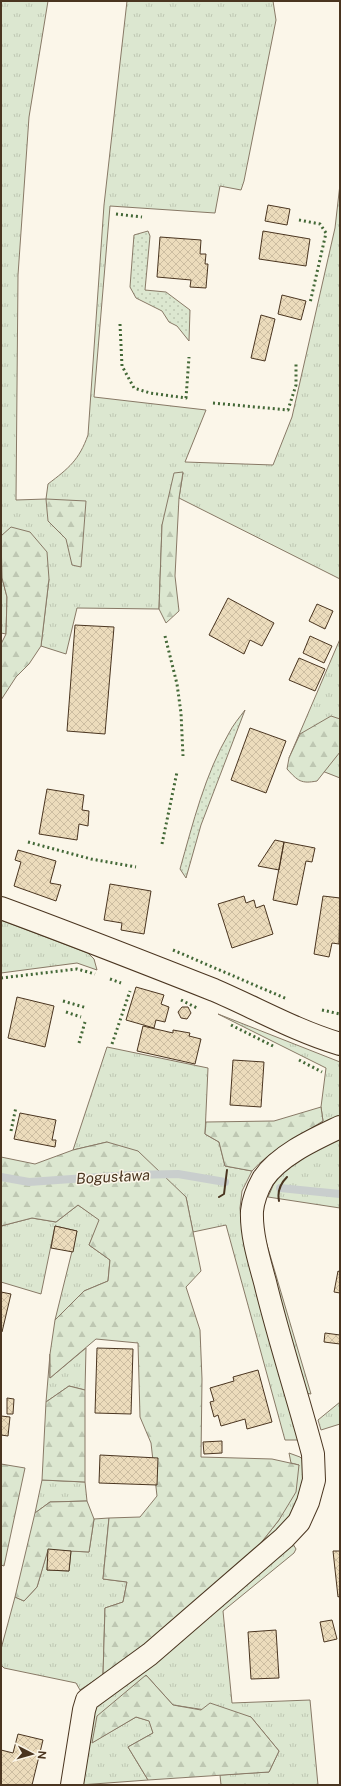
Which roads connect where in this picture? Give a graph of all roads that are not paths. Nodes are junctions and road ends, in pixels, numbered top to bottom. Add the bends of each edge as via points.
1 (1, 908) edge
2 (340, 1044) edge
3 (340, 1126) edge
4 (72, 1785) edge

1 - 2 street via 106,947
3 - 4 street via 278,1163 264,1179 256,1194 252,1210 262,1273 314,1454 314,1480 308,1502 298,1522 264,1557 150,1654 87,1700

